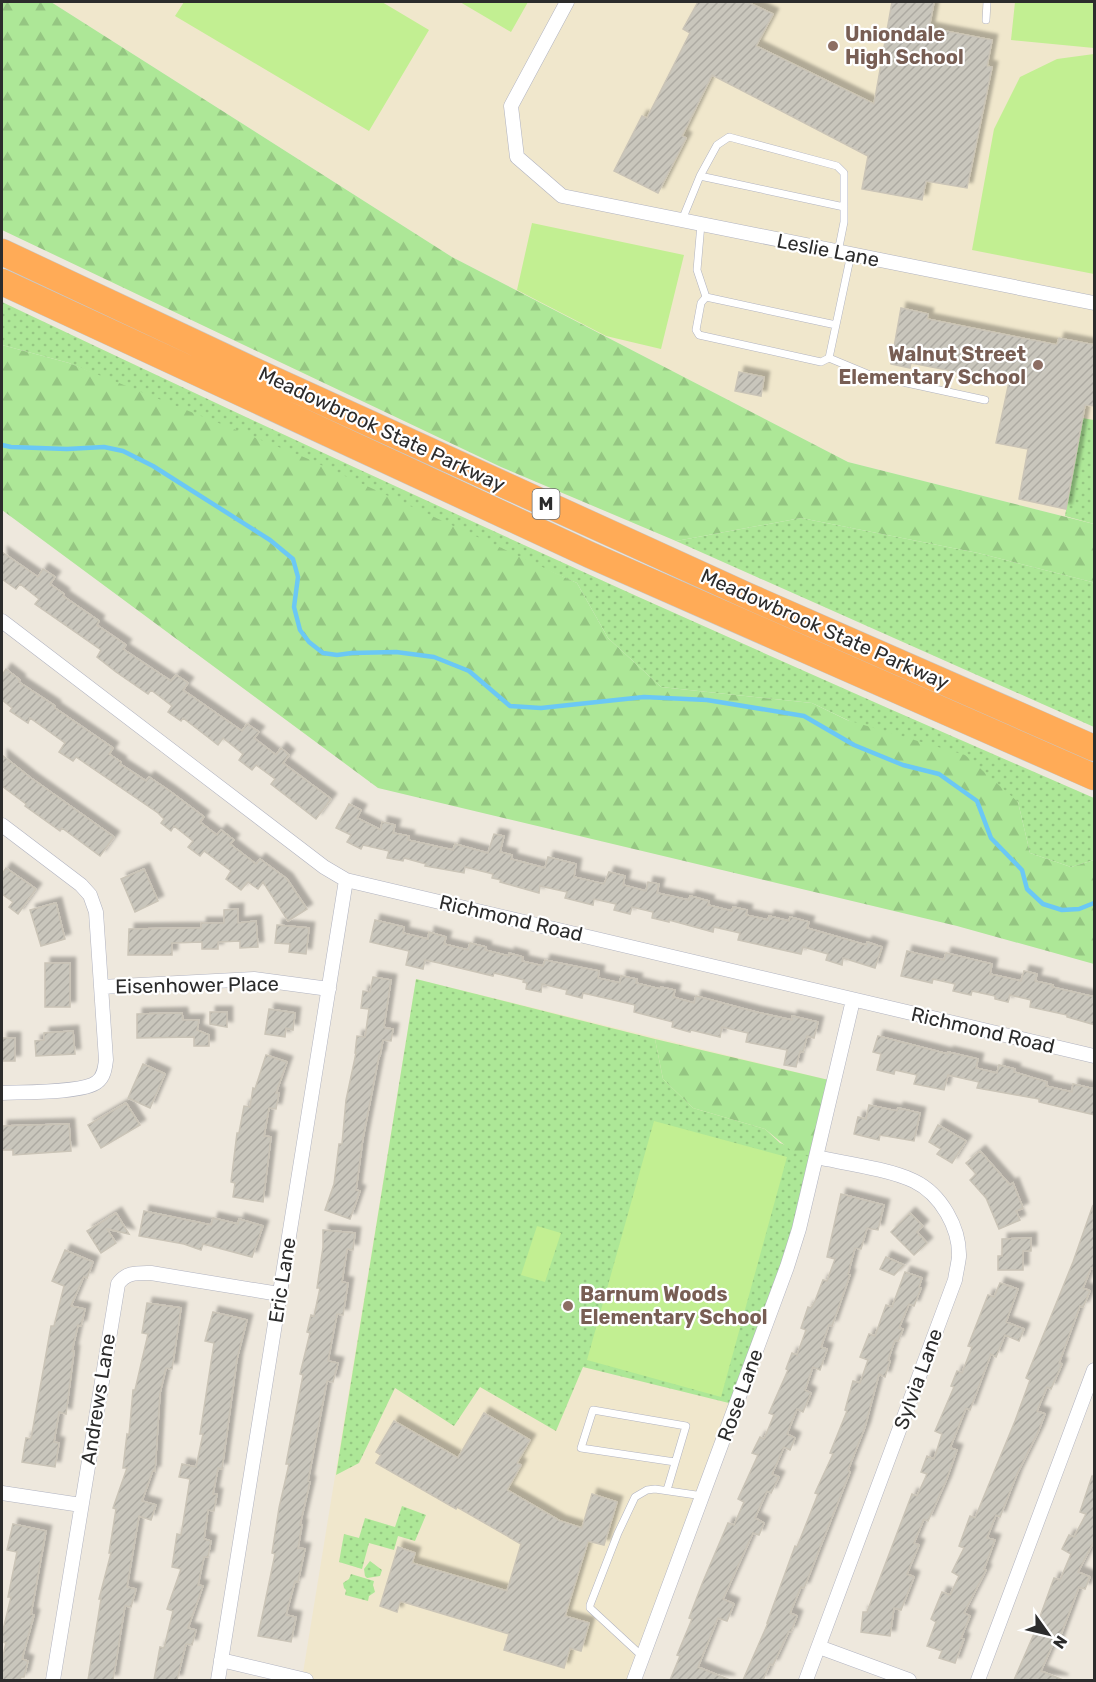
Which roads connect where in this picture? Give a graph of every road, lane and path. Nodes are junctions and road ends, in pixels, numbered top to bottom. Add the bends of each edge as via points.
1 (567, 2) edge
2 (987, 2) edge
3 (986, 20) dead end
4 (700, 176) junction
5 (844, 207) junction
6 (682, 220) junction
7 (701, 224) junction
8 (2, 252) edge
9 (844, 253) junction
10 (2, 282) edge
11 (706, 297) junction
12 (1095, 303) edge
13 (836, 325) junction
14 (828, 358) junction
15 (985, 400) dead end
16 (2, 621) edge
17 (1095, 748) edge
18 (1095, 777) edge
19 (2, 825) edge
20 (346, 880) junction
21 (101, 987) junction
22 (329, 989) junction
23 (853, 999) junction
24 (1095, 1056) edge
25 (2, 1093) edge
26 (816, 1157) junction
27 (279, 1294) junction
28 (1095, 1370) edge
29 (675, 1462) junction
30 (667, 1491) junction
31 (2, 1492) edge
32 (703, 1496) junction
33 (81, 1505) junction
34 (819, 1647) junction
35 (643, 1657) junction
36 (221, 1660) junction
37 (53, 1680) edge
38 (218, 1680) edge
39 (306, 1680) edge
40 (634, 1680) edge
41 (806, 1680) edge
42 (909, 1680) edge
43 (978, 1680) edge

1 - 6 street, Leslie Lane via 511,106 518,157 562,196
2 - 3 lane
4 - 5 lane
4 - 5 lane via 717,145 729,137 837,166 844,173
4 - 6 lane
5 - 9 lane
6 - 7 street, Leslie Lane
7 - 9 street, Leslie Lane
7 - 11 lane via 697,270
8 - 17 highway, Meadowbrook State Parkway / M via 748,596
9 - 12 street, Leslie Lane
9 - 13 lane
10 - 18 highway, Meadowbrook State Parkway / M via 590,555
11 - 13 lane
11 - 14 lane via 701,303 696,330 699,335 821,362
13 - 14 lane
14 - 15 lane via 870,375
16 - 20 street, Richmond Road
19 - 21 street via 90,895 96,912
20 - 22 street, Eric Lane
20 - 23 street, Richmond Road
21 - 22 street, Eisenhower Place via 254,979
21 - 25 street via 106,1060 100,1080 90,1086
22 - 27 street, Eric Lane
23 - 24 street, Richmond Road
23 - 26 street, Rose Lane
26 - 32 street, Rose Lane via 788,1267
26 - 34 street, Sylvia Lane via 899,1176 926,1188 952,1223 959,1258 955,1280
27 - 33 street, Andrews Lane via 151,1272 123,1278 115,1295
27 - 36 street, Eric Lane
28 - 43 street
29 - 29 lane via 686,1426 593,1410 581,1448
29 - 30 lane
30 - 32 lane
30 - 35 lane via 647,1490 635,1497 590,1605
31 - 33 street
32 - 35 street, Rose Lane
33 - 37 street, Andrews Lane
34 - 41 street, Sylvia Lane
34 - 42 street
35 - 40 street, Rose Lane
36 - 38 street, Eric Lane
36 - 39 street

